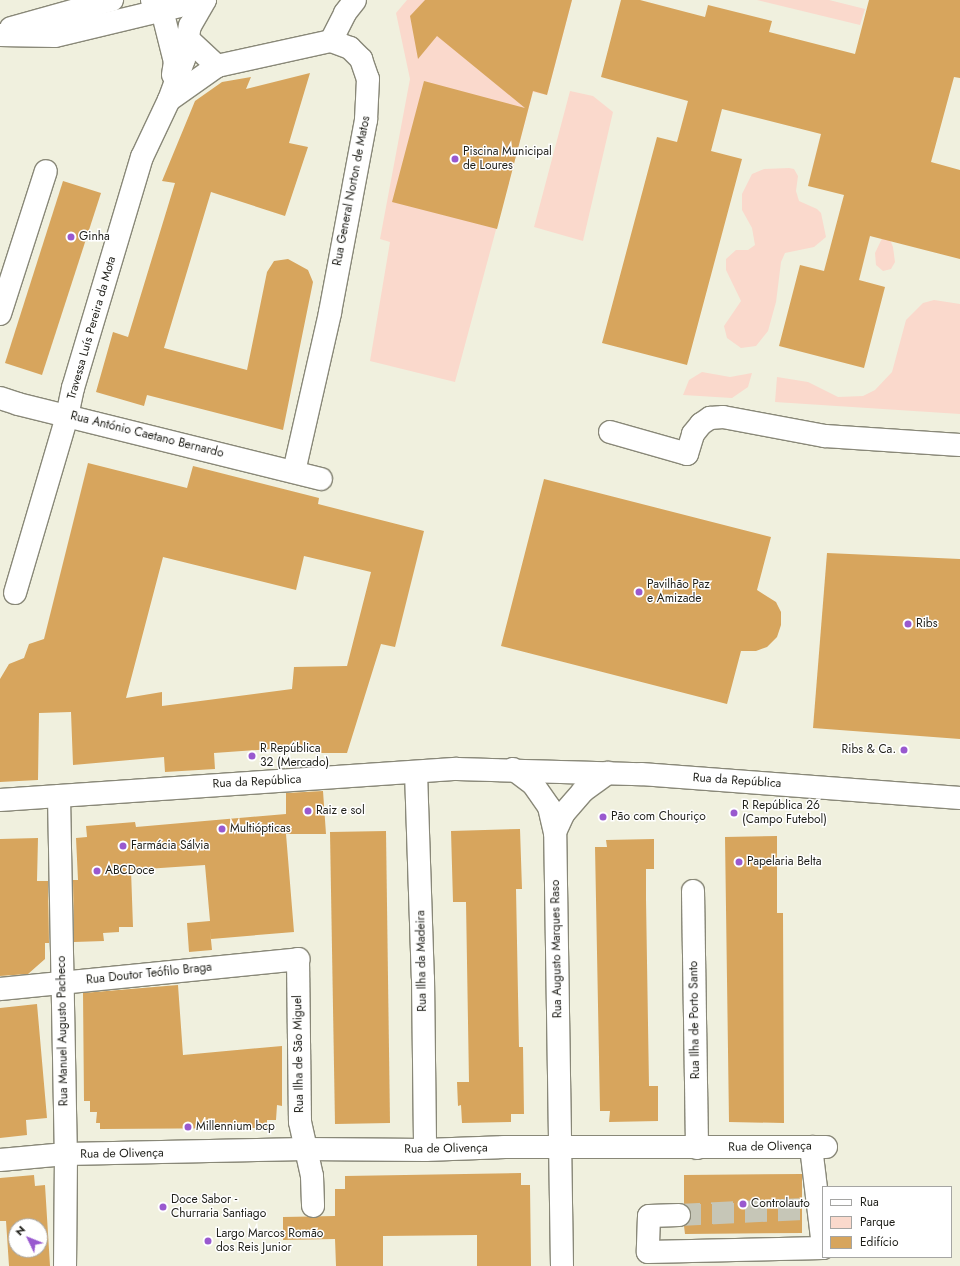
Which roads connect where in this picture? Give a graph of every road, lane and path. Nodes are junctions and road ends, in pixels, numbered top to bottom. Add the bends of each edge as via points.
1 (112, 0) edge
2 (205, 0) edge
3 (355, 0) edge
4 (157, 5) edge
5 (0, 31) edge
6 (0, 35) edge
7 (188, 39) junction
8 (331, 41) junction
9 (217, 66) junction
10 (169, 100) junction
11 (46, 171) dead end
12 (0, 314) edge
13 (0, 398) edge
14 (67, 416) junction
15 (610, 432) dead end
16 (960, 445) edge
17 (294, 471) junction
18 (322, 479) dead end
19 (15, 593) dead end
20 (514, 769) junction
21 (416, 772) junction
22 (608, 773) junction
23 (59, 796) junction
24 (960, 798) edge
25 (0, 800) edge
26 (555, 832) junction
27 (693, 891) dead end
28 (298, 959) joint
29 (62, 982) junction
30 (0, 990) edge
31 (560, 1147) junction
32 (305, 1148) junction
33 (697, 1148) junction
34 (425, 1150) junction
35 (66, 1154) junction
36 (0, 1160) edge
37 (313, 1206) dead end
38 (679, 1214) tunnel mouth
39 (822, 1244) edge
40 (822, 1247) edge
41 (65, 1266) edge
42 (562, 1266) edge

1 - 5 street
2 - 4 street
2 - 7 street via 190,26
3 - 8 street via 345,13
4 - 6 street via 55,36
4 - 10 street via 175,62
7 - 9 street
7 - 10 street
8 - 9 street
8 - 17 street, Rua General Norton de Matos via 350,48 361,59 368,79 368,100 330,313
9 - 10 street, Travessa Luís Pereira da Mota
10 - 14 street, Travessa Luís Pereira da Mota via 142,157 73,388
11 - 12 street
13 - 14 street, Rua António Caetano Bernardo
14 - 17 street, Rua António Caetano Bernardo
14 - 19 street, Travessa Luís Pereira da Mota
15 - 16 street via 687,454 693,434 700,424 710,418 723,417 825,436
17 - 18 street, Rua António Caetano Bernardo
20 - 21 street, Rua da República
20 - 22 street, Rua da República
20 - 26 street via 532,784 549,807
21 - 23 street, Rua da República
21 - 34 street, Rua Ilha da Madeira via 423,978
22 - 24 street, Rua da República
22 - 26 street, Rua Augusto Marques Raso via 583,791 564,813
23 - 25 street, Rua da República
23 - 29 street, Rua Manuel Augusto Pacheco
26 - 31 street, Rua Augusto Marques Raso
27 - 33 street, Rua Ilha de Porto Santo
28 - 29 street, Rua Doutor Teófilo Braga
28 - 32 street, Rua Ilha de São Miguel via 300,1122
29 - 30 street, Rua Doutor Teófilo Braga
29 - 35 street, Rua Manuel Augusto Pacheco
31 - 33 street, Rua de Olivença
31 - 34 street, Rua de Olivença
31 - 42 street, Rua Augusto Marques Raso
32 - 34 street, Rua de Olivença
32 - 35 street, Rua de Olivença
32 - 37 street, Rua Ilha de São Miguel via 312,1176
33 - 39 street, Rua de Olivença via 819,1147 810,1209
35 - 36 street, Rua de Olivença
35 - 41 street, Rua Manuel Augusto Pacheco
38 - 40 street via 649,1216 648,1252

